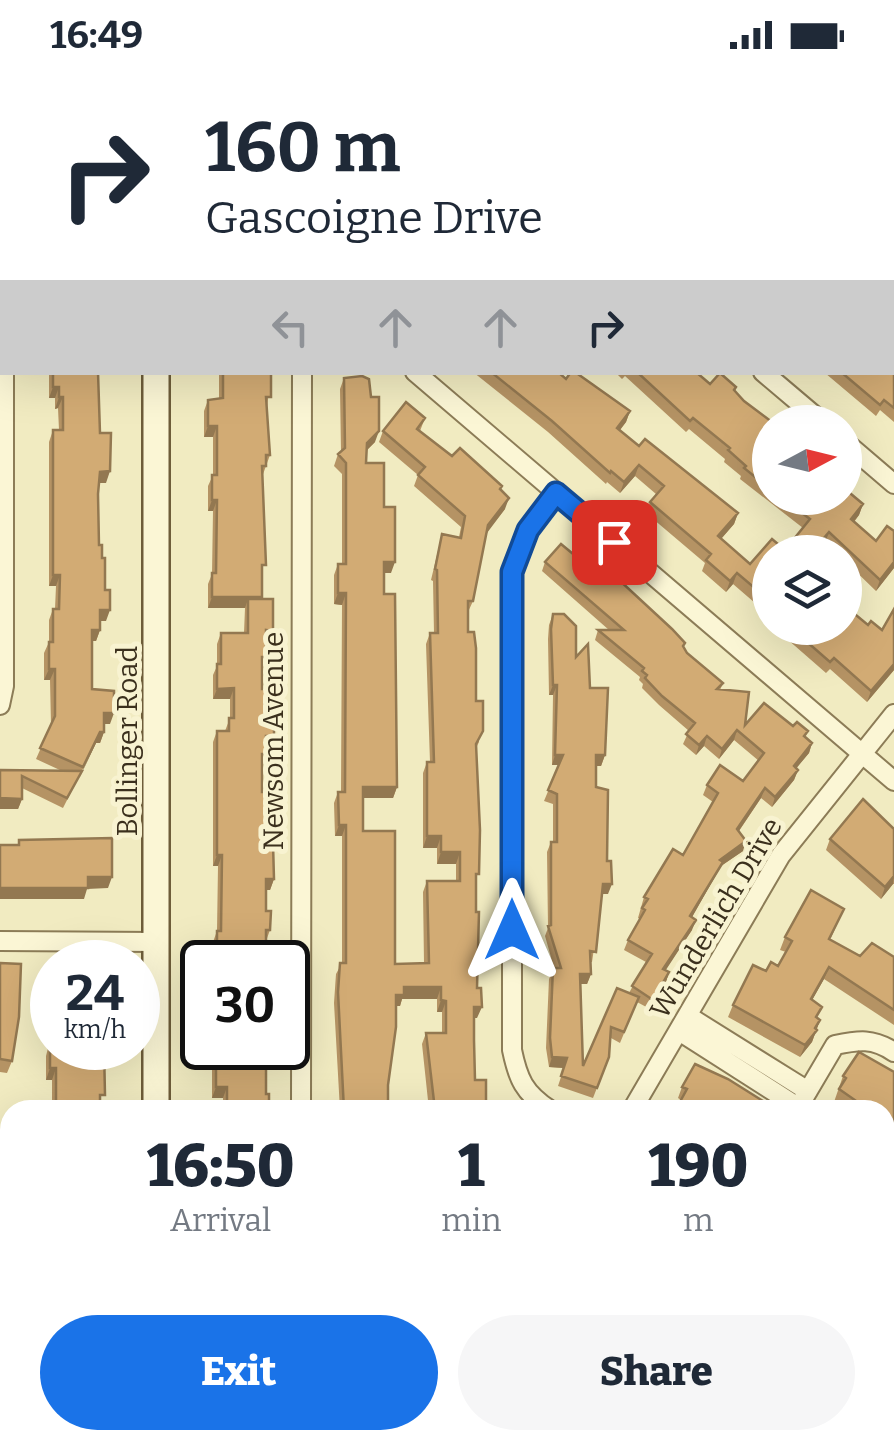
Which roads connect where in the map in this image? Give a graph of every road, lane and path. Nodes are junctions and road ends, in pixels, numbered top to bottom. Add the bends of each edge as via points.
1 (4, 375) edge
2 (156, 375) edge
3 (302, 375) edge
4 (418, 375) edge
5 (767, 375) edge
6 (802, 405) edge
7 (862, 457) edge
8 (894, 484) edge
9 (556, 493) junction
10 (2, 513) edge
11 (0, 705) edge
12 (894, 714) edge
13 (861, 752) junction
14 (894, 780) edge
15 (157, 940) edge
16 (0, 942) edge
17 (30, 942) edge
18 (683, 1024) junction
19 (894, 1052) edge
20 (156, 1070) edge
21 (156, 1100) edge
22 (302, 1100) edge
23 (535, 1100) edge
24 (638, 1100) edge
25 (798, 1100) edge
26 (802, 1100) edge

1 - 10 street
2 - 15 main road, Bollinger Road
3 - 22 street, Newsom Avenue
4 - 9 street
5 - 6 street
7 - 8 street
9 - 13 street
9 - 23 street via 528,530 512,572 512,1050 518,1079
10 - 11 street
12 - 13 street, Wunderlich Drive
13 - 14 street
13 - 18 street, Wunderlich Drive via 782,855
16 - 17 street
18 - 24 street, Wunderlich Drive
18 - 25 street
19 - 26 street via 878,1042 835,1045
20 - 21 main road, Bollinger Road

